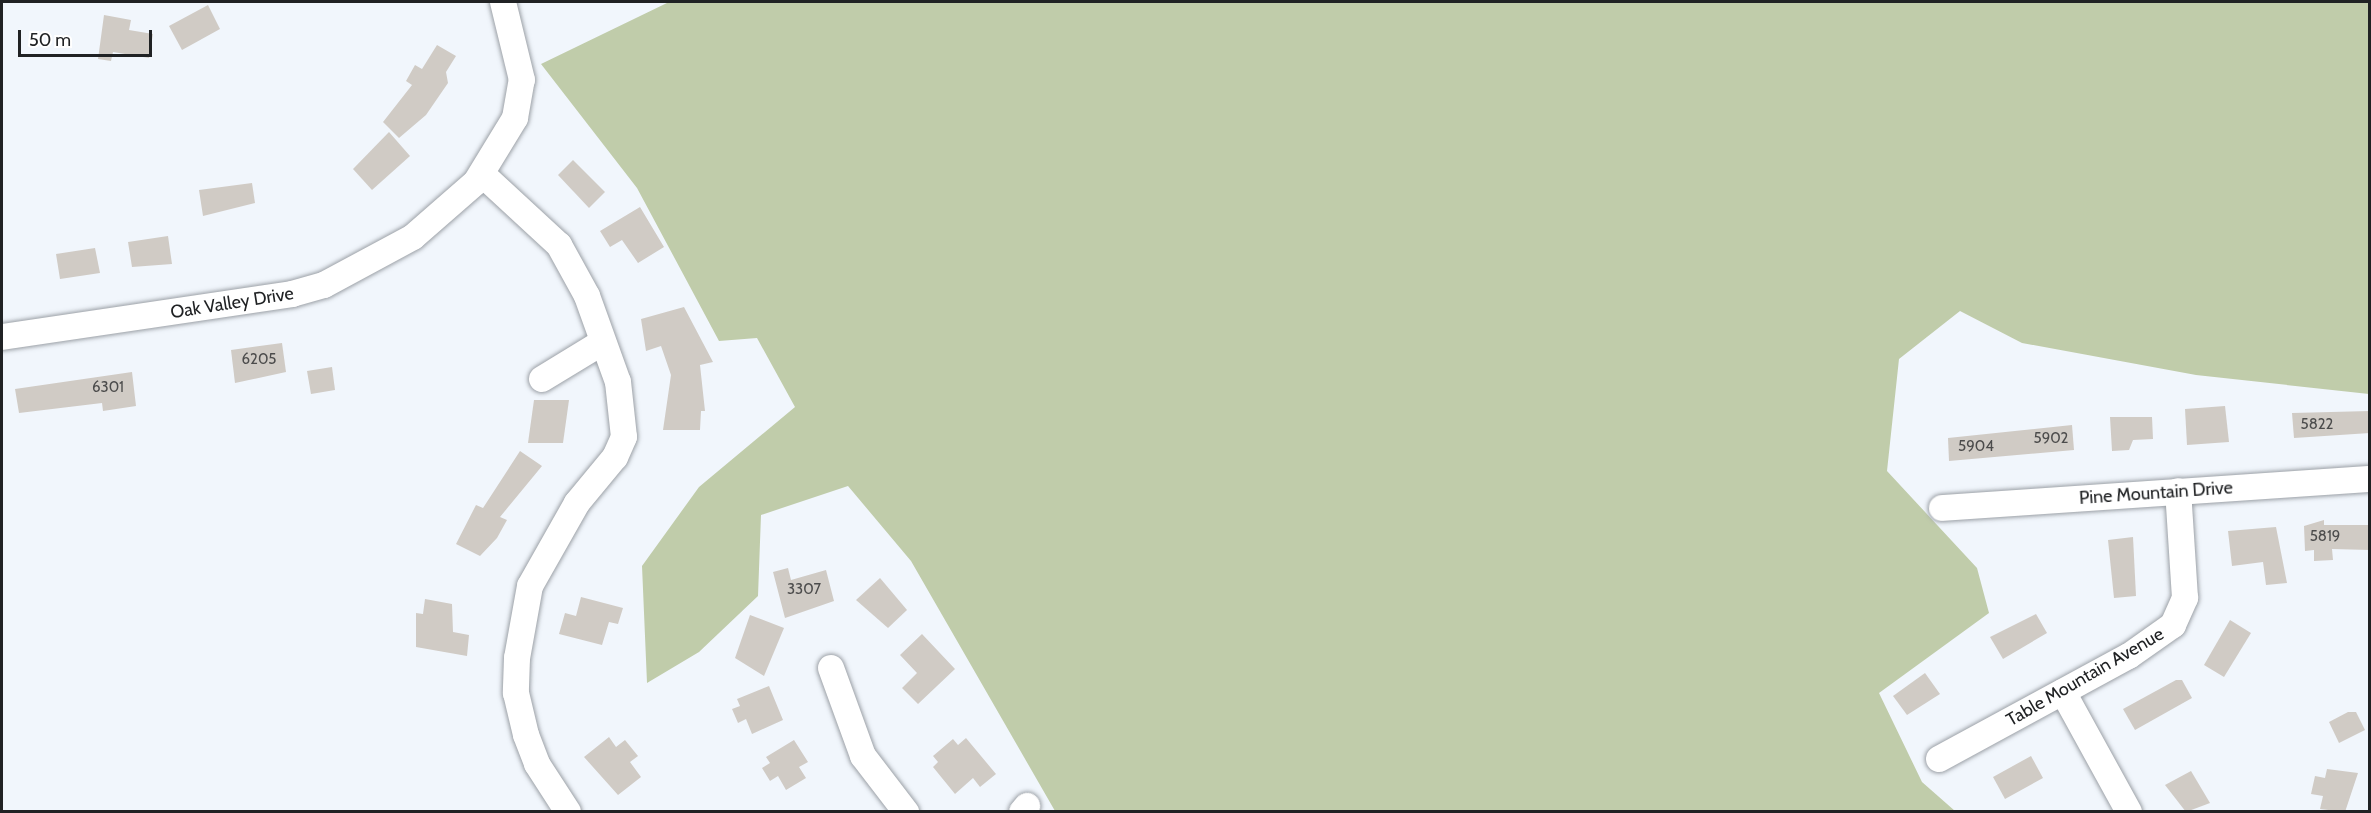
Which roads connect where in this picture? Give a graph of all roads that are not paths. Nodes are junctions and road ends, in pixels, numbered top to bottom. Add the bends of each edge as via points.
1 (507, 13) edge
2 (482, 174) junction
3 (2, 337) edge
4 (601, 343) junction
5 (542, 379) dead end
6 (2370, 479) edge
7 (2178, 491) junction
8 (1942, 508) dead end
9 (831, 669) dead end
10 (2063, 692) junction
11 (1940, 759) dead end
12 (568, 812) edge
13 (906, 812) edge
14 (2129, 812) edge

1 - 2 street, Oak Valley Drive via 521,97 508,134
2 - 3 street, Oak Valley Drive via 455,204 413,237 324,285 275,298
2 - 4 street via 559,245 586,296
4 - 5 street
4 - 12 street via 618,382 624,437 615,457 577,502 530,586 517,658 516,693 526,735 537,764
6 - 7 street, Pine Mountain Drive
7 - 8 street, Pine Mountain Drive
7 - 10 street, Table Mountain Avenue via 2185,598 2173,625
9 - 13 street via 863,756
10 - 11 street, Table Mountain Avenue
10 - 14 street

